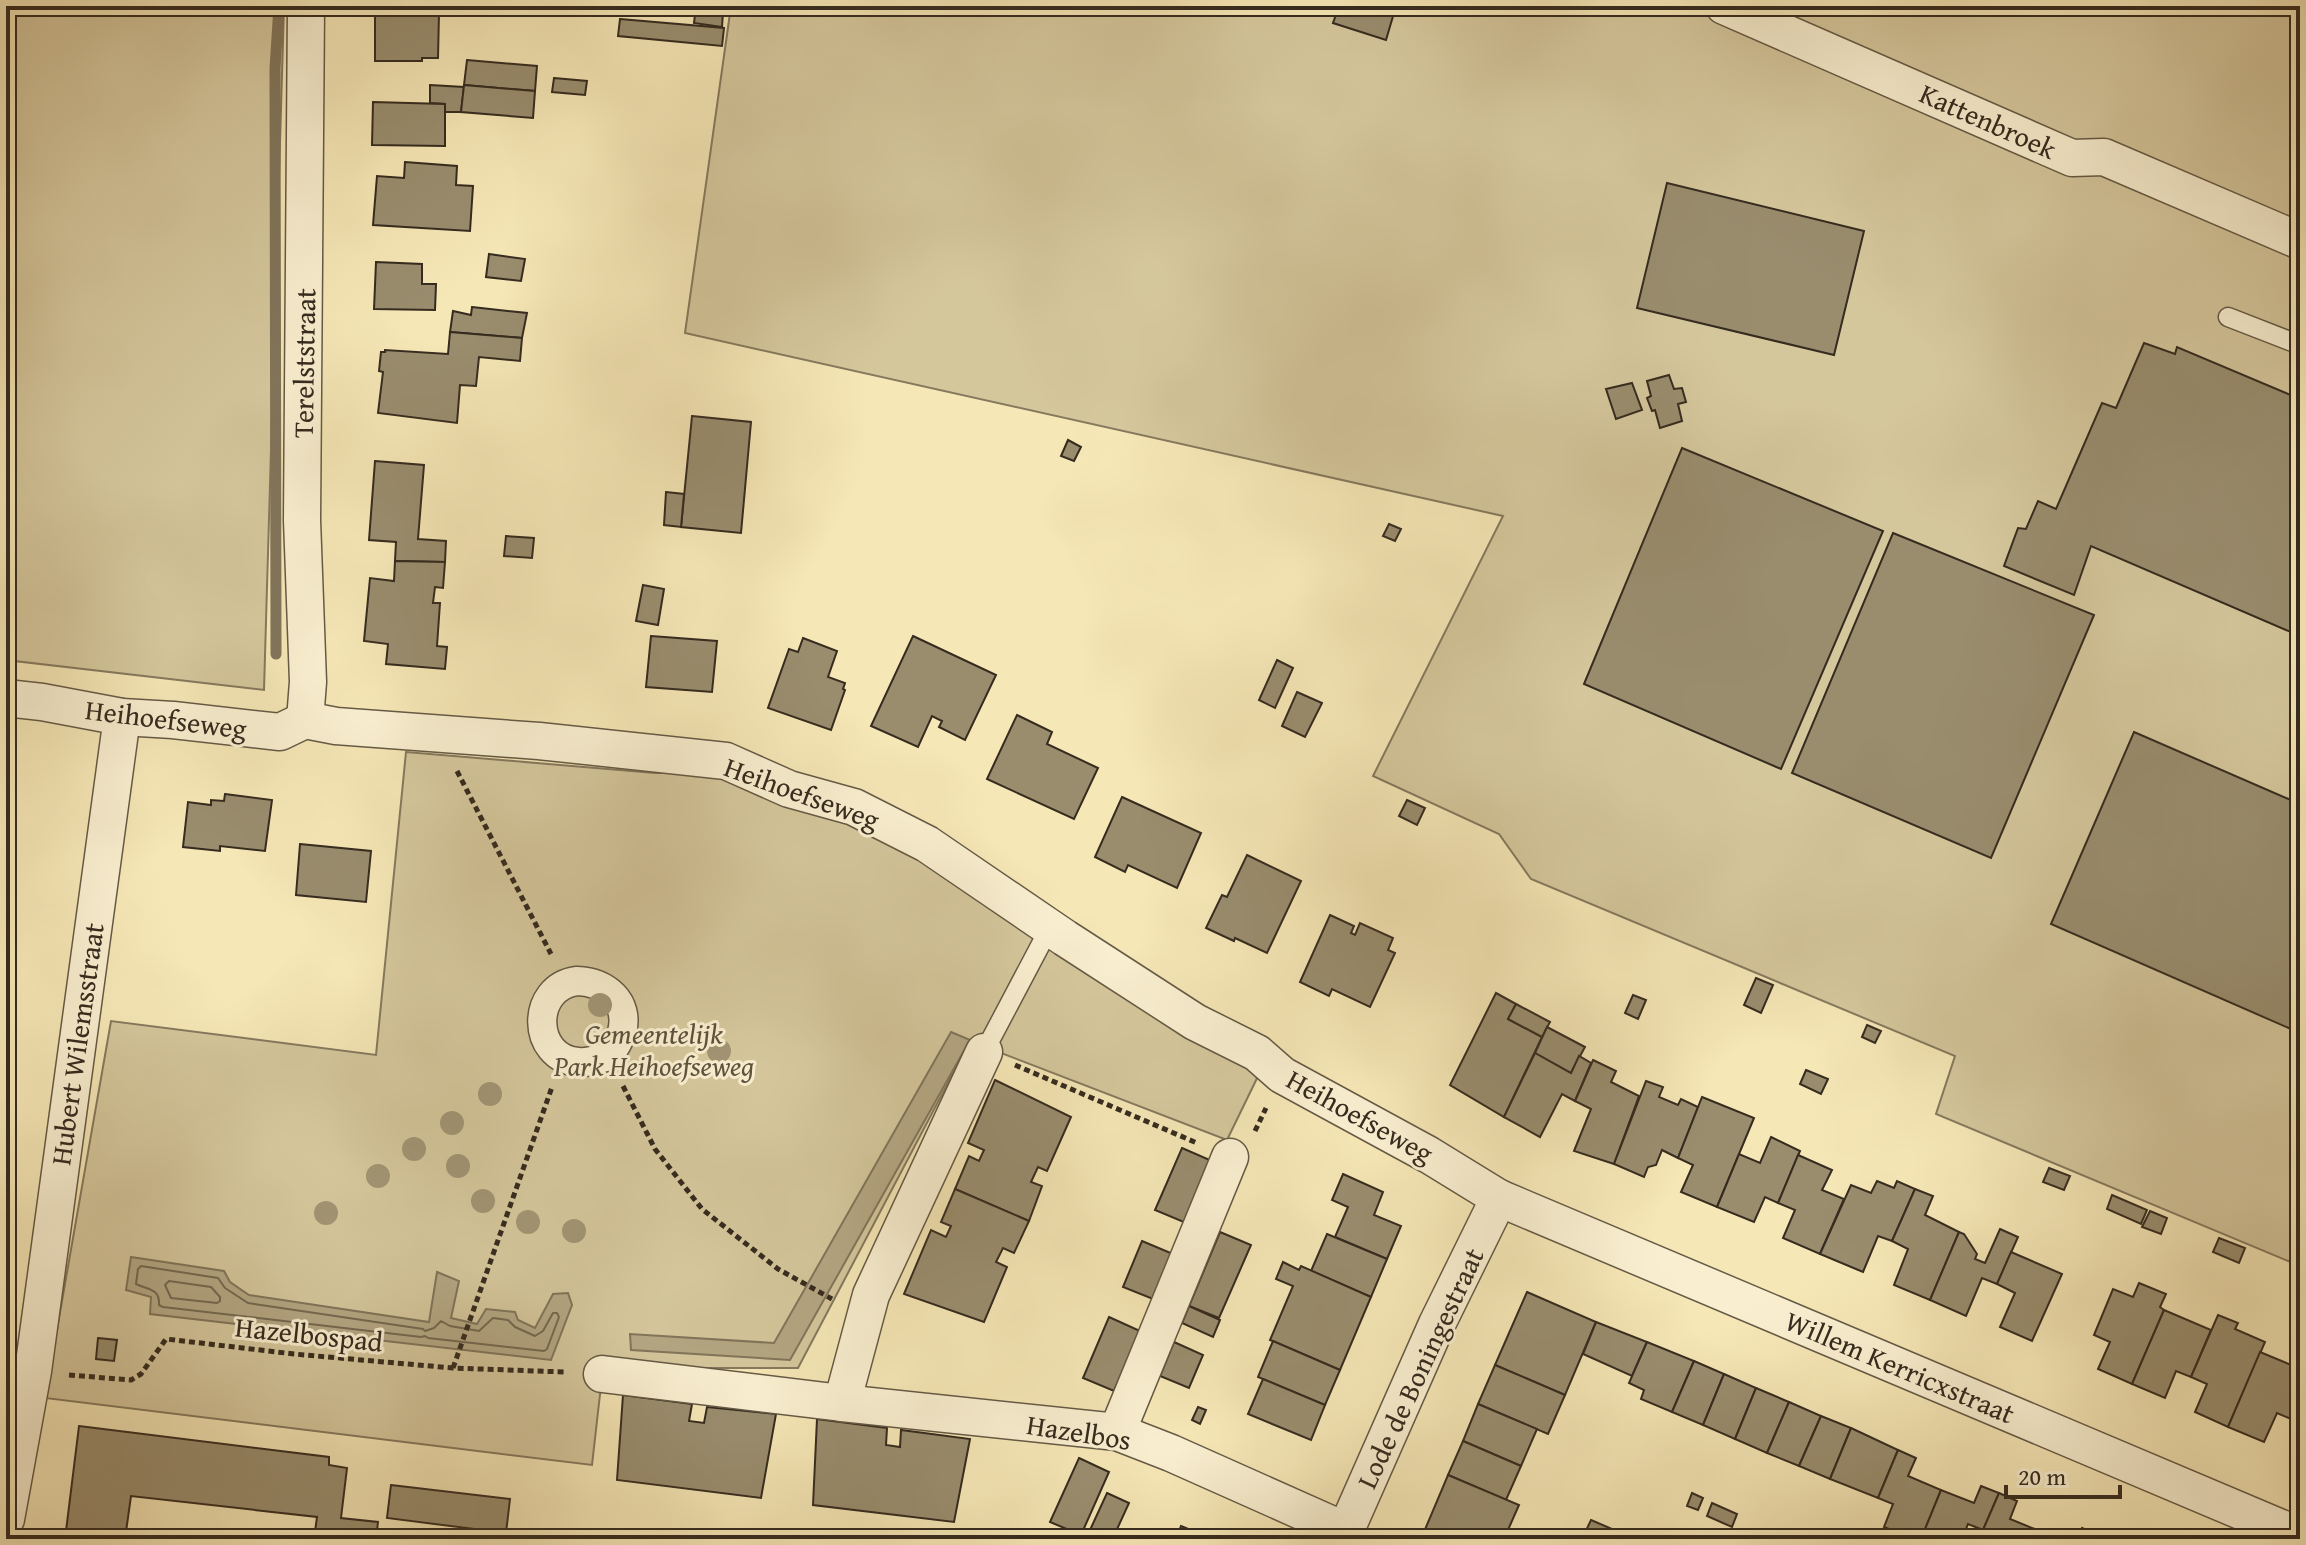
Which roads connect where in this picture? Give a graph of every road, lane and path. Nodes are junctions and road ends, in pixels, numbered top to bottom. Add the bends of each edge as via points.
1 (306, 6) edge
2 (1724, 6) edge
3 (2300, 241) edge
4 (2228, 317) dead end
5 (2300, 345) edge
6 (6, 698) edge
7 (122, 717) junction
8 (305, 720) junction
9 (455, 767) dead end
10 (1040, 947) junction
11 (565, 983) junction
12 (984, 1052) junction
13 (609, 1056) junction
14 (563, 1057) junction
15 (1282, 1075) junction
16 (1230, 1157) junction
17 (1499, 1198) junction
18 (842, 1305) dead end
19 (453, 1368) junction
20 (33, 1371) junction
21 (602, 1374) joint
22 (842, 1403) junction
23 (1117, 1432) junction
24 (6, 1519) edge
25 (1344, 1535) edge
26 (2300, 1536) edge

1 - 8 street, Terelststraat
2 - 3 street, Kattenbroek via 2072,158 2104,157
4 - 5 lane
6 - 7 street, Heihoefseweg
7 - 8 street, Heihoefseweg via 280,732
7 - 20 street, Hubert Wilemsstraat
8 - 10 street, Heihoefseweg via 726,761 789,789 854,807 927,844
9 - 11 path
10 - 12 lane
10 - 15 street, Heihoefseweg via 1257,1053
11 - 13 street via 590,981 613,995 623,1020
11 - 14 street via 545,1004 542,1016 547,1042
12 - 16 path
12 - 22 street via 871,1295
13 - 14 street via 580,1063
13 - 18 path via 655,1149 702,1209 778,1269
14 - 19 path
15 - 16 path via 1245,1152
15 - 17 street, Heihoefseweg
16 - 23 street
17 - 25 street, Lode de Boningestraat
17 - 26 street, Willem Kerricxstraat
19 - 20 path, Hazelbospad via 166,1339 131,1380
19 - 21 path, Hazelbospad
20 - 24 street, Hubert Wilemsstraat
21 - 22 street, Hazelbos
22 - 23 street, Hazelbos
23 - 25 street, Hazelbos

